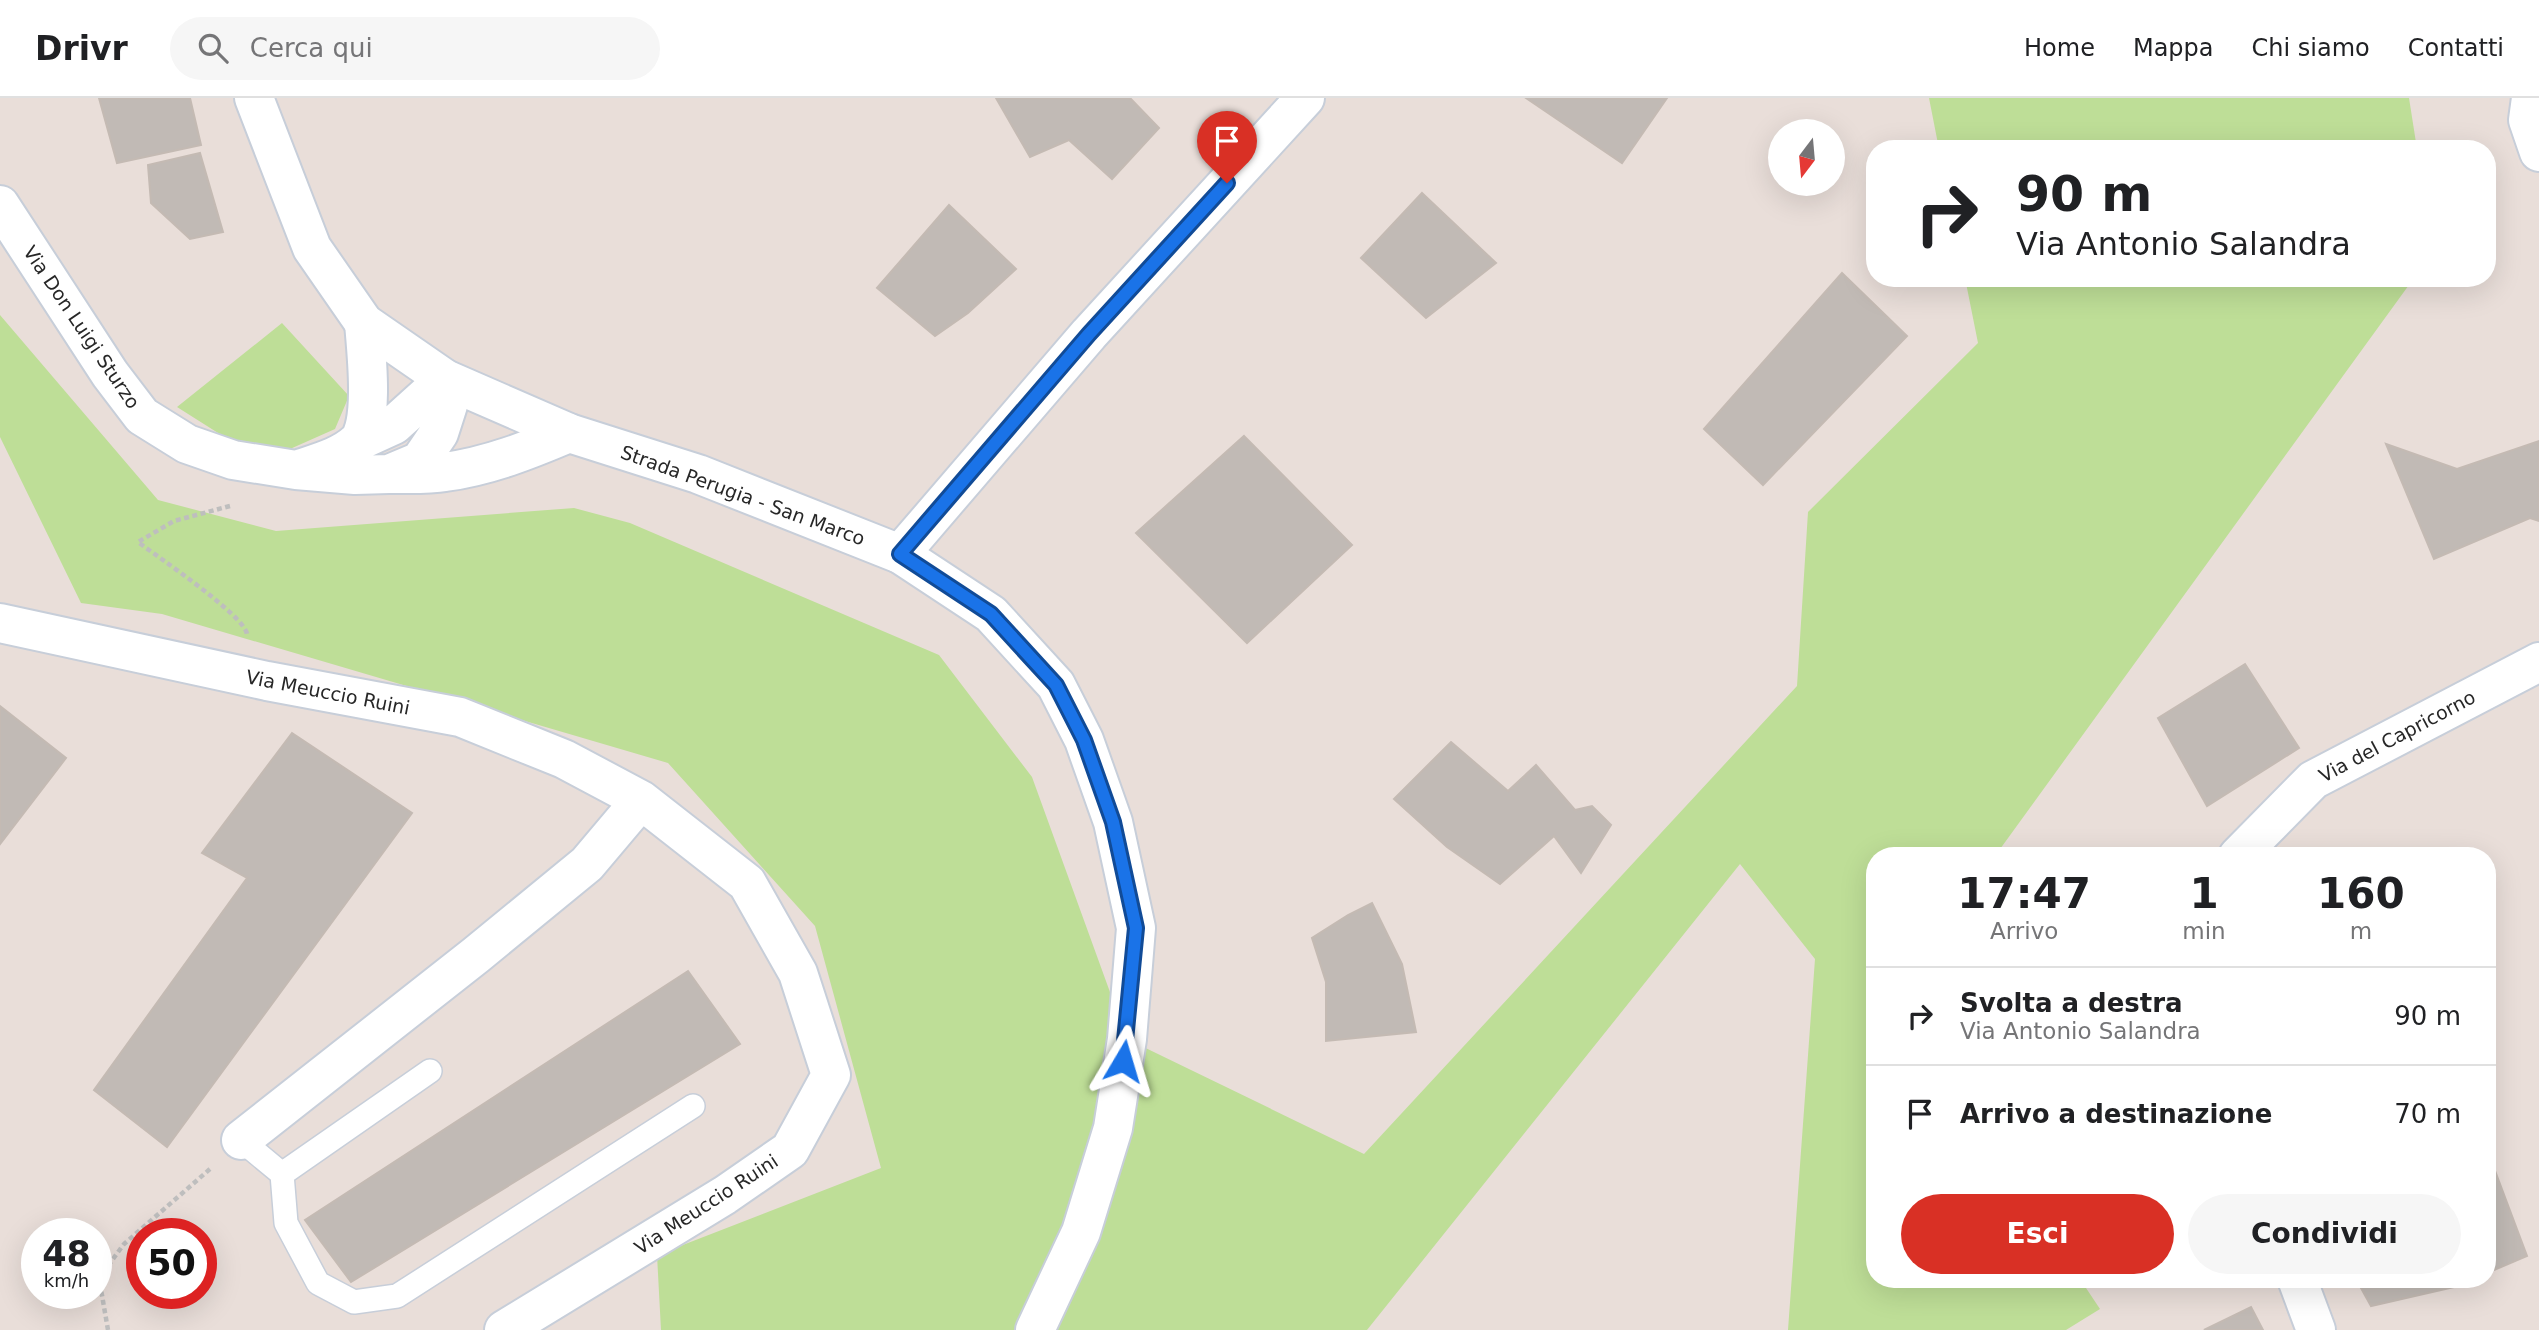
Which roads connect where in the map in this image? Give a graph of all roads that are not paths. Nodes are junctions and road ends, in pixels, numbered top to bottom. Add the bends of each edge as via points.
1 (254, 98) edge
2 (1305, 98) edge
3 (2531, 98) edge
4 (2539, 152) edge
5 (0, 205) edge
6 (364, 323) junction
7 (445, 379) junction
8 (569, 433) junction
9 (359, 441) junction
10 (296, 470) junction
11 (388, 474) junction
12 (900, 554) junction
13 (0, 623) edge
14 (2539, 662) edge
15 (641, 800) junction
16 (2247, 847) edge
17 (430, 1072) dead end
18 (693, 1106) dead end
19 (241, 1140) joint
20 (282, 1174) junction
21 (2300, 1288) edge
22 (505, 1330) edge
23 (1035, 1330) edge
24 (2316, 1330) edge

1 - 6 street, Strada Perugia - San Marco via 312,248
2 - 12 street via 1089,334
3 - 4 street via 2528,120
5 - 10 street, Via Don Luigi Sturzo via 142,416 187,444 233,460
6 - 7 street, Strada Perugia - San Marco
6 - 9 street via 368,414
7 - 8 street, Strada Perugia - San Marco
7 - 9 street, Via Don Luigi Sturzo via 394,425
7 - 11 street, Via Don Luigi Sturzo via 448,405 439,433 420,461
8 - 11 street, Via Don Luigi Sturzo via 516,456 444,472
8 - 12 street, Strada Perugia - San Marco via 698,474
9 - 10 street, Via Don Luigi Sturzo
10 - 11 street, Via Don Luigi Sturzo
12 - 23 street, Strada Perugia - San Marco via 991,614 1056,685 1084,740 1113,822 1136,928 1127,1039 1113,1128 1081,1232
13 - 15 street, Via Meuccio Ruini via 460,717 564,759
14 - 16 street, Via del Capricorno via 2313,780
15 - 19 street via 587,864
15 - 22 street, Via Meuccio Ruini via 747,883 798,973 831,1075 790,1150
17 - 20 lane
18 - 20 lane via 397,1296 354,1302 318,1283 285,1223
19 - 20 lane
21 - 24 street

